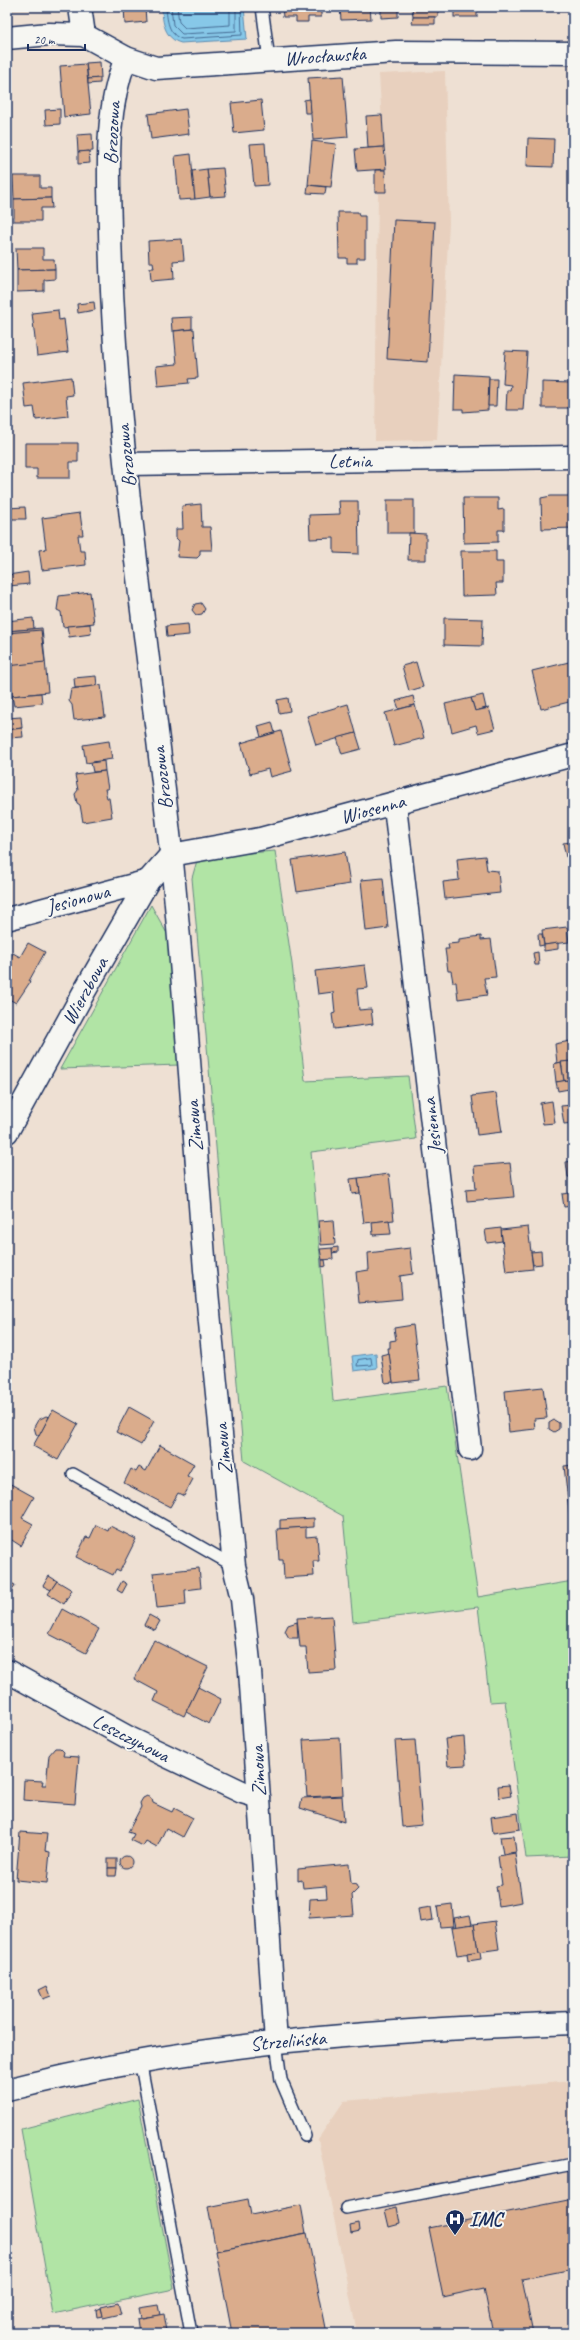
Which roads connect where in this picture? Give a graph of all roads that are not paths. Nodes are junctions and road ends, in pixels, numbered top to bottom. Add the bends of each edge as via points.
1 (80, 7) edge
2 (262, 7) edge
3 (84, 35) junction
4 (7, 38) edge
5 (572, 50) edge
6 (126, 58) junction
7 (269, 60) junction
8 (573, 457) edge
9 (126, 464) junction
10 (573, 756) edge
11 (396, 803) junction
12 (171, 855) junction
13 (148, 881) junction
14 (7, 919) edge
15 (7, 1132) edge
16 (470, 1449) dead end
17 (73, 1474) dead end
18 (234, 1566) junction
19 (7, 1671) edge
20 (259, 1797) junction
21 (573, 2023) edge
22 (276, 2042) junction
23 (140, 2060) junction
24 (7, 2090) edge
25 (305, 2136) dead end
26 (573, 2164) edge
27 (346, 2208) dead end
28 (191, 2333) edge

1 - 3 street
2 - 7 lane
3 - 4 street via 49,34
3 - 6 street, Wrocławska
5 - 7 street, Wrocławska via 396,52
6 - 7 street, Wrocławska via 156,68
6 - 9 street, Brzozowa via 116,82 112,104 110,182 116,350
8 - 9 street, Letnia
9 - 12 street, Brzozowa
10 - 11 street, Wiosenna
11 - 12 street, Wiosenna via 260,839
11 - 16 street, Jesienna
12 - 13 street, Wierzbowa
12 - 18 street, Zimowa via 205,1268
13 - 14 street, Jesionowa
13 - 15 street, Wierzbowa
17 - 18 lane
18 - 20 street, Zimowa via 242,1598
19 - 20 street, Leszczynowa via 129,1738 242,1792
20 - 22 street, Zimowa
21 - 22 street, Strzelińska via 471,2027
22 - 23 street, Strzelińska
22 - 25 lane via 281,2080
23 - 24 street, Strzelińska
23 - 28 lane
26 - 27 lane

